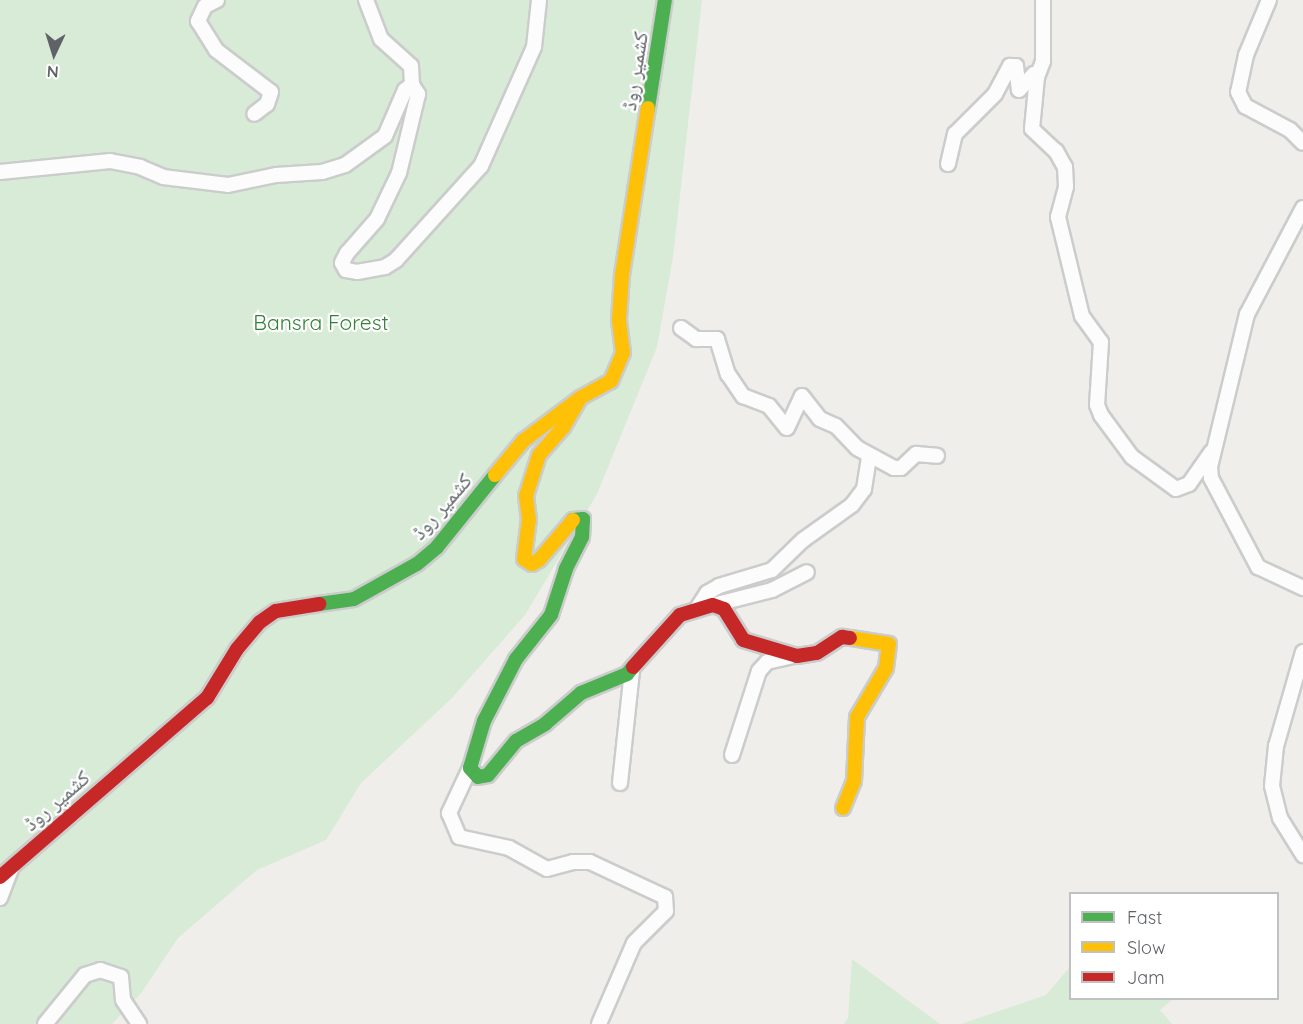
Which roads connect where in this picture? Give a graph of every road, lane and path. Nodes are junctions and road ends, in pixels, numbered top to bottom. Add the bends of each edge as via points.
1 (217, 0) edge
2 (366, 0) edge
3 (539, 0) edge
4 (665, 0) edge
5 (1043, 0) edge
6 (1269, 0) edge
7 (1037, 77) junction
8 (412, 85) junction
9 (254, 114) dead end
10 (1303, 143) edge
11 (948, 164) dead end
12 (0, 172) edge
13 (1303, 207) edge
14 (681, 328) dead end
15 (580, 398) junction
16 (1211, 452) junction
17 (869, 456) junction
18 (937, 456) dead end
19 (807, 572) dead end
20 (1303, 588) edge
21 (713, 605) junction
22 (698, 607) junction
23 (1303, 652) edge
24 (797, 656) junction
25 (632, 670) junction
26 (732, 755) dead end
27 (471, 768) junction
28 (620, 783) dead end
29 (843, 808) dead end
30 (1303, 855) edge
31 (12, 867) junction
32 (0, 877) edge
33 (0, 898) edge
34 (45, 1024) edge
35 (139, 1024) edge
36 (599, 1024) edge

1 - 9 street via 198,14 201,31 216,50 271,92 267,104
2 - 8 street via 381,39 411,66
3 - 8 street via 534,47 481,166 396,260 364,272 346,270 344,257 377,219 399,172 418,94
4 - 15 street, کشمیر روڈ via 622,275 619,319 623,353 611,381
5 - 7 street via 1043,61
6 - 10 street via 1246,55 1238,92 1245,106 1290,130
7 - 11 street via 1034,74 1019,90 1016,66 1010,66 986,105 955,134
7 - 16 street via 1032,129 1056,151 1065,167 1066,187 1059,207 1061,235 1082,316 1101,342 1097,405 1132,457 1168,486 1182,489 1189,484
8 - 12 street via 405,90 385,136 345,165 322,172 276,175 228,185 163,177 110,161
13 - 16 street via 1247,314
14 - 17 street via 696,339 717,339 728,374 743,396 769,406 783,426 787,428 802,396 820,419 836,426
15 - 27 street via 564,426 539,455 526,496 529,520 524,559 532,564 539,560 576,517 583,519 582,537 566,569 551,615 516,658 484,721
15 - 31 street, کشمیر روڈ via 523,441 437,547 417,564 354,599 276,611 260,622 237,649 207,698
16 - 20 street via 1211,478 1249,554 1258,567
17 - 18 street via 902,468 916,454
17 - 22 street via 864,489 852,504 803,540 772,570 719,586 707,593
19 - 21 street via 772,590
21 - 22 street
21 - 24 street via 724,609 743,640
22 - 25 street via 680,615
23 - 30 street via 1276,746 1272,786 1280,818
24 - 26 street via 767,662 759,671
24 - 29 street via 817,653 842,637 883,641 892,647 886,668 857,717 854,781
25 - 27 street via 619,680 580,693 545,724 516,741 488,775 478,777
25 - 28 street
27 - 36 street via 449,813 459,837 509,848 547,869 590,862 665,897 666,911 634,943
31 - 32 street, کشمیر روڈ
31 - 33 street
34 - 35 street via 85,975 100,970 121,977 123,1000

